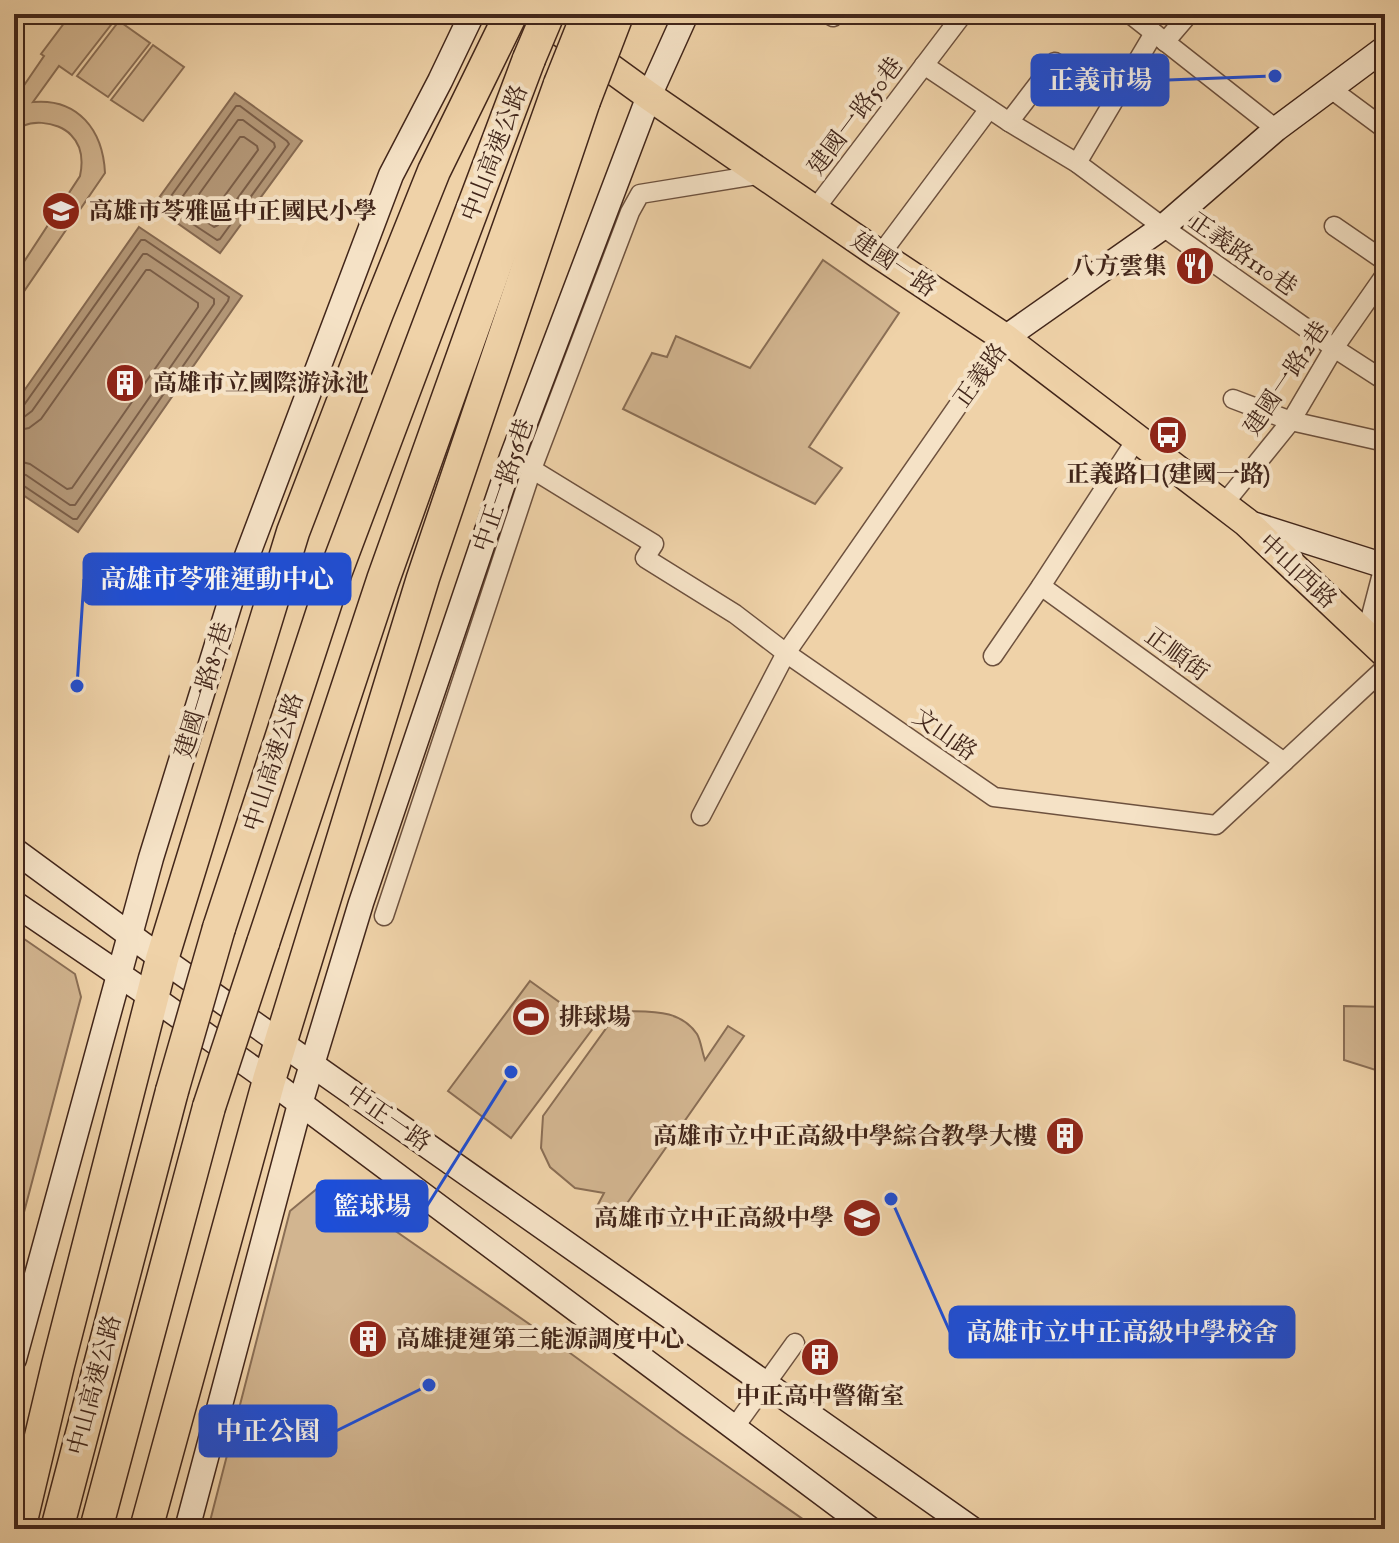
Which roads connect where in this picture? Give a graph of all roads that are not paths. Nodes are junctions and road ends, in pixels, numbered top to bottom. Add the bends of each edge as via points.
1 (472, 14) edge
2 (511, 14) edge
3 (536, 14) edge
4 (548, 14) edge
5 (588, 14) edge
6 (617, 14) edge
7 (686, 14) edge
8 (963, 14) edge
9 (1130, 14) edge
10 (1189, 14) edge
11 (1160, 37) junction
12 (1385, 48) edge
13 (1055, 62) dead end
14 (924, 65) junction
15 (1331, 89) junction
16 (572, 92) junction
17 (649, 96) junction
18 (989, 109) junction
19 (1009, 122) junction
20 (1276, 129) junction
21 (1385, 129) edge
22 (1077, 163) junction
23 (763, 174) junction
24 (815, 209) junction
25 (1334, 226) dead end
26 (1163, 227) junction
27 (880, 255) junction
28 (1385, 261) edge
29 (1385, 275) edge
30 (1005, 338) junction
31 (1334, 348) junction
32 (1385, 381) edge
33 (1233, 399) dead end
34 (1291, 421) junction
35 (1136, 440) junction
36 (1385, 442) edge
37 (522, 463) junction
38 (1223, 505) junction
39 (1246, 522) junction
40 (1385, 566) edge
41 (1041, 586) junction
42 (1375, 644) edge
43 (786, 653) junction
44 (993, 656) dead end
45 (1385, 668) edge
46 (1284, 762) junction
47 (701, 816) dead end
48 (14, 850) edge
49 (14, 903) edge
50 (384, 916) dead end
51 (130, 936) junction
52 (162, 959) junction
53 (118, 973) junction
54 (152, 997) junction
55 (281, 1043) junction
56 (312, 1064) junction
57 (269, 1080) junction
58 (300, 1104) junction
59 (795, 1343) dead end
60 (14, 1359) edge
61 (766, 1384) junction
62 (734, 1428) junction
63 (19, 1529) edge
64 (57, 1529) edge
65 (96, 1529) edge
66 (146, 1529) edge
67 (187, 1529) edge
68 (870, 1529) edge
69 (972, 1529) edge

1 - 51 street, 建國一路87巷 via 391,175 239,579
2 - 52 highway via 434,171 293,532
3 - 17 main road, 建國一路
4 - 64 highway, 中山高速公路, bridge via 336,571 219,928
5 - 16 highway, 中山高速公路, bridge
6 - 16 highway, bridge
7 - 17 street
8 - 14 street, 建國一路50巷
9 - 11 street
10 - 11 street
11 - 20 street
11 - 22 street
12 - 15 street, 正義路
13 - 19 street
14 - 18 street, 正義路110巷
14 - 24 street, 建國一路50巷
15 - 20 street, 正義路
15 - 21 street
16 - 55 highway
16 - 65 highway, 中山高速公路, bridge via 383,580 209,1107
17 - 23 main road, 建國一路
17 - 37 street
18 - 19 street, 正義路110巷
18 - 27 street
19 - 22 street, 正義路110巷
20 - 26 street, 正義路
22 - 26 street, 正義路110巷
23 - 24 main road, 建國一路
23 - 37 street, 中正一路56巷 via 640,194
24 - 27 main road, 建國一路
25 - 28 street
26 - 30 street, 正義路
26 - 31 street, 正義路110巷
27 - 30 main road, 建國一路
29 - 31 street, 建國一路2巷
30 - 35 main road, 建國一路
30 - 43 street, 正義路
31 - 32 street, 正義路110巷
31 - 34 street, 建國一路2巷
33 - 34 street
34 - 36 street
34 - 38 street, 建國一路2巷
35 - 38 main road, 建國一路
35 - 41 street
37 - 43 street, 文山路 via 654,544 645,558
37 - 50 street, 中正一路56巷
37 - 56 street via 361,903
38 - 39 main road, 建國一路
39 - 40 street
39 - 42 main road, 中山西路
40 - 42 street
41 - 44 street
41 - 46 street, 正順街
43 - 46 street, 文山路 via 994,797 1216,825
43 - 47 street, 正義路
45 - 46 street, 文山路
48 - 51 street, 中正一路
49 - 53 street, 中正一路
51 - 52 street, 中正一路
51 - 53 street, 建國一路87巷
52 - 54 highway
52 - 55 street, 中正一路
53 - 54 street, 中正一路
53 - 60 street, 建國一路87巷
54 - 57 street, 中正一路
54 - 63 highway
55 - 56 street, 中正一路
55 - 57 highway
56 - 58 street
56 - 61 street, 中正一路
57 - 58 street, 中正一路
57 - 66 highway
58 - 62 street, 中正一路
58 - 67 street
59 - 61 street
61 - 62 street
61 - 69 street, 中正一路
62 - 68 street, 中正一路

